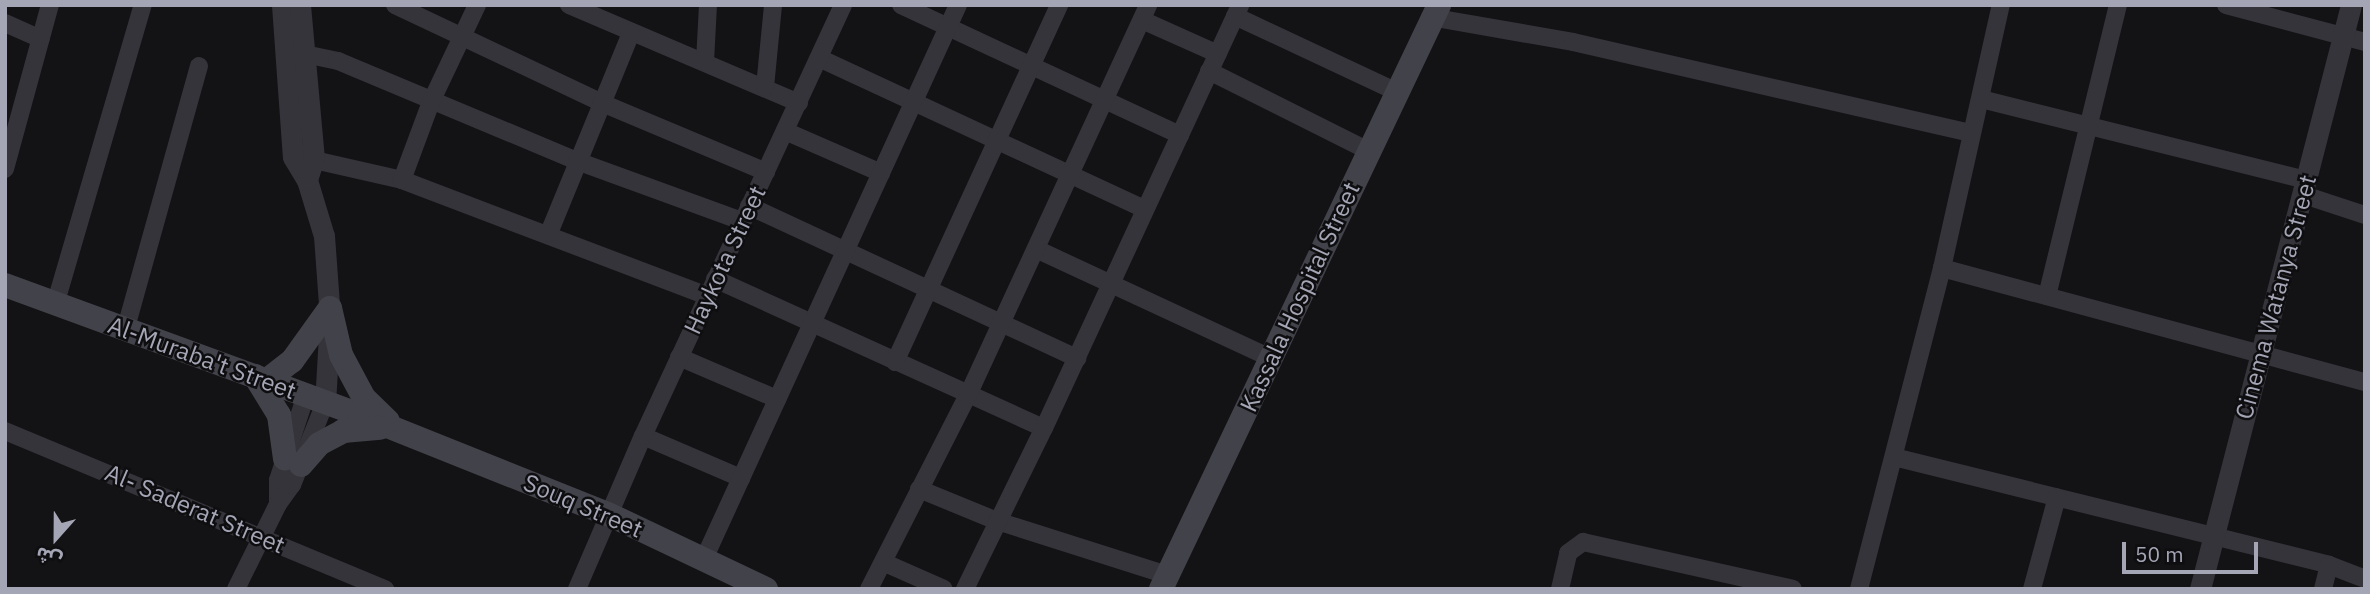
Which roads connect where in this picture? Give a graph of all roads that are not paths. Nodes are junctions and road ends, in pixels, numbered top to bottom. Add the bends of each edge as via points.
1 (50, 5) edge
2 (143, 5) edge
3 (282, 5) edge
4 (300, 5) edge
5 (395, 5) edge
6 (477, 5) edge
7 (569, 5) edge
8 (708, 5) edge
9 (773, 5) edge
10 (843, 5) edge
11 (901, 5) edge
12 (958, 5) edge
13 (1059, 5) edge
14 (2001, 5) edge
15 (2118, 5) edge
16 (2226, 5) edge
17 (2351, 5) edge
18 (1238, 10) edge
19 (1435, 11) edge
20 (607, 13) edge
21 (1145, 13) edge
22 (5, 23) edge
23 (948, 27) junction
24 (631, 33) junction
25 (464, 34) junction
26 (41, 39) junction
27 (2354, 39) edge
28 (294, 52) junction
29 (1218, 54) junction
30 (818, 58) junction
31 (705, 62) junction
32 (1032, 65) junction
33 (199, 66) dead end
34 (1209, 71) junction
35 (765, 87) junction
36 (1395, 91) junction
37 (1981, 99) junction
38 (1106, 100) junction
39 (430, 102) junction
40 (913, 102) junction
41 (602, 103) junction
42 (799, 103) junction
43 (2089, 125) junction
44 (785, 131) junction
45 (1972, 133) junction
46 (1180, 135) junction
47 (997, 141) junction
48 (1367, 150) junction
49 (304, 157) junction
50 (6, 161) edge
51 (577, 161) junction
52 (766, 172) junction
53 (881, 173) junction
54 (1070, 176) junction
55 (402, 180) junction
56 (2306, 188) junction
57 (1145, 209) junction
58 (746, 214) junction
59 (2365, 215) edge
60 (549, 233) junction
61 (1036, 248) junction
62 (845, 250) junction
63 (1942, 268) junction
64 (715, 279) junction
65 (1111, 284) junction
66 (5, 285) edge
67 (929, 288) junction
68 (707, 296) junction
69 (2047, 296) junction
70 (55, 304) junction
71 (330, 313) junction
72 (1003, 322) junction
73 (811, 323) junction
74 (125, 331) junction
75 (2261, 355) junction
76 (679, 357) junction
77 (1077, 358) junction
78 (1271, 358) junction
79 (895, 362) junction
80 (261, 379) junction
81 (2365, 382) edge
82 (968, 395) junction
83 (316, 399) junction
84 (777, 399) junction
85 (1044, 428) junction
86 (5, 431) edge
87 (398, 432) junction
88 (643, 436) junction
89 (1894, 457) junction
90 (293, 462) junction
91 (741, 478) junction
92 (919, 489) junction
93 (2057, 497) junction
94 (607, 514) junction
95 (997, 520) junction
96 (261, 537) junction
97 (2213, 538) junction
98 (704, 559) junction
99 (885, 564) junction
100 (2329, 565) junction
101 (2365, 579) edge
102 (1164, 582) edge
103 (236, 589) edge
104 (385, 589) edge
105 (578, 589) edge
106 (766, 589) edge
107 (869, 589) edge
108 (944, 589) edge
109 (965, 589) edge
110 (1560, 589) edge
111 (1793, 589) edge
112 (1859, 589) edge
113 (2032, 589) edge
114 (2200, 589) edge
115 (2323, 589) edge

1 - 26 street
2 - 70 street
3 - 28 street
4 - 28 street
5 - 25 street
6 - 25 street
7 - 20 street
8 - 31 street
9 - 35 street
10 - 30 street, Haykota Street
11 - 23 street
12 - 23 street
13 - 32 street
14 - 37 street
15 - 43 street
16 - 27 street
17 - 27 street, Cinema Watanya Street
18 - 29 street
18 - 36 street
19 - 36 main road, Kassala Hospital Street
19 - 45 street
20 - 24 street
21 - 29 street
21 - 38 street
22 - 26 street
23 - 32 street
23 - 40 street
24 - 31 street
24 - 41 street
25 - 39 street
25 - 41 street
26 - 50 street
27 - 56 street, Cinema Watanya Street
28 - 39 street via 338,61
28 - 49 street
29 - 34 street
30 - 40 street
30 - 42 street, Haykota Street
31 - 35 street
32 - 38 street
32 - 47 street
33 - 74 street
34 - 46 street
34 - 48 street
35 - 42 street
36 - 48 main road, Kassala Hospital Street
37 - 43 street
37 - 45 street
38 - 46 street
38 - 54 street
39 - 51 street
39 - 55 street
40 - 47 street
40 - 53 street
41 - 51 street
41 - 52 street
42 - 44 street, Haykota Street
43 - 56 street
43 - 69 street
44 - 52 street, Haykota Street
44 - 53 street
45 - 63 street
46 - 57 street
47 - 54 street
47 - 67 street
48 - 78 main road, Kassala Hospital Street
49 - 55 street
49 - 71 street via 324,236
51 - 58 street
51 - 60 street
52 - 58 street, Haykota Street
53 - 62 street
54 - 57 street
54 - 61 street
55 - 60 street
56 - 59 street
56 - 75 street, Cinema Watanya Street
57 - 65 street
58 - 62 street
58 - 64 street, Haykota Street
60 - 68 street
61 - 65 street
61 - 72 street
62 - 67 street
62 - 73 street
63 - 69 street
63 - 89 street
64 - 68 street, Haykota Street
64 - 73 street
65 - 77 street
65 - 78 street
66 - 70 main road, Al-Muraba't Street
67 - 72 street
67 - 79 street
68 - 76 street, Haykota Street
69 - 75 street
70 - 74 main road, Al-Muraba't Street
71 - 80 main road via 292,361
71 - 83 street
71 - 87 main road via 346,366 364,398
72 - 77 street
72 - 82 street
73 - 79 street
73 - 84 street
74 - 80 main road, Al-Muraba't Street
75 - 81 street
75 - 97 street, Cinema Watanya Street
76 - 84 street
76 - 88 street, Haykota Street
77 - 85 street
78 - 102 main road, Kassala Hospital Street
79 - 82 street
80 - 83 main road, Al-Muraba't Street
80 - 90 main road via 279,415
82 - 85 street
82 - 92 street
83 - 87 main road, Al-Muraba't Street
83 - 90 street
84 - 91 street
85 - 95 street
86 - 96 street, Al- Saderat Street
87 - 90 main road via 371,426 343,430
87 - 94 main road, Souq Street
88 - 91 street
88 - 94 street, Haykota Street
89 - 93 street
89 - 112 street
90 - 96 street
91 - 98 street
92 - 95 street
92 - 99 street
93 - 97 street
93 - 113 street
94 - 98 main road, Souq Street
94 - 105 street, Haykota Street
95 - 102 street
95 - 109 street
96 - 103 street
96 - 104 street, Al- Saderat Street
97 - 100 street
97 - 114 street, Cinema Watanya Street
98 - 106 main road, Souq Street
99 - 107 street
99 - 108 street
100 - 101 street
100 - 115 street
110 - 111 street via 1568,553 1583,542

